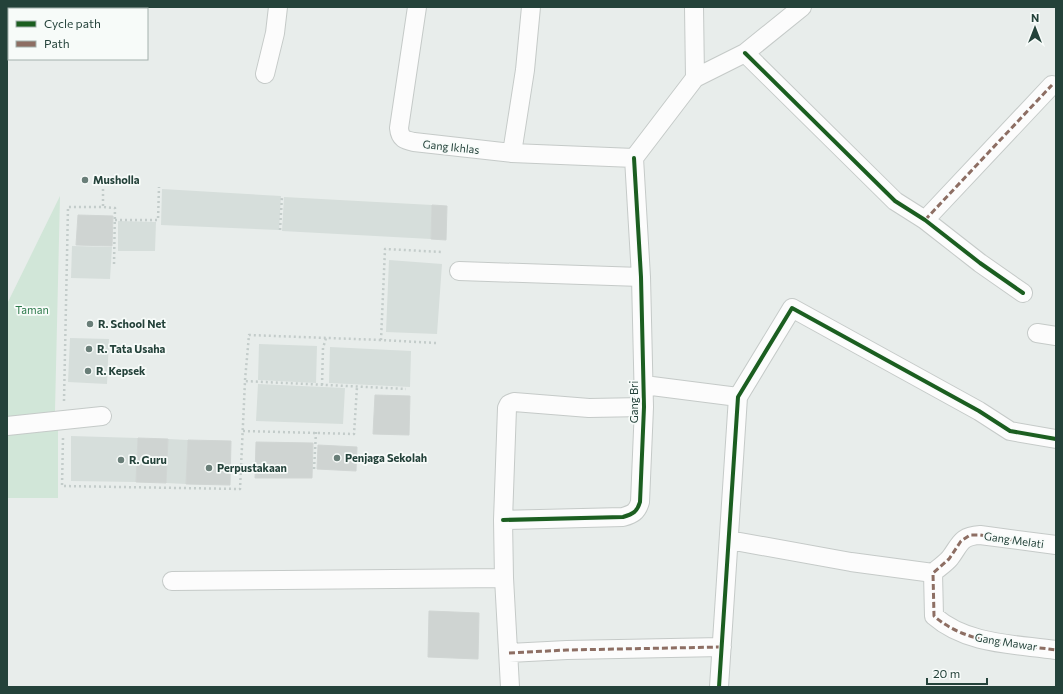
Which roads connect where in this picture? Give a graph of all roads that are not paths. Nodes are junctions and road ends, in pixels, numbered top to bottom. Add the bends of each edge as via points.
1 (278, 7) edge
2 (417, 7) edge
3 (531, 7) edge
4 (694, 7) edge
5 (802, 7) edge
6 (745, 53) junction
7 (265, 74) dead end
8 (695, 78) junction
9 (1052, 85) dead end
10 (512, 153) junction
11 (634, 158) junction
12 (924, 220) junction
13 (459, 271) dead end
14 (641, 277) junction
15 (1023, 293) dead end
16 (1037, 333) dead end
17 (1056, 336) edge
18 (644, 385) junction
19 (738, 397) junction
20 (644, 407) junction
21 (102, 416) dead end
22 (7, 426) edge
23 (1056, 439) edge
24 (503, 520) junction
25 (729, 540) junction
26 (1056, 545) edge
27 (925, 571) junction
28 (504, 578) junction
29 (172, 581) dead end
30 (722, 647) junction
31 (1056, 650) edge
32 (509, 653) junction
33 (510, 687) edge
34 (719, 687) edge

1 - 7 street via 275,33
2 - 10 street, Gang Ikhlas via 400,135 403,139 414,142
3 - 10 street via 525,70
4 - 8 street
5 - 6 street
6 - 8 street
6 - 12 street via 889,196
8 - 11 street
9 - 12 street
10 - 11 street, Gang Ikhlas
11 - 14 street, Gang Bri
12 - 15 street
13 - 14 street
14 - 18 street, Gang Bri
16 - 17 street
18 - 19 street
18 - 20 street, Gang Bri
19 - 23 street via 792,308 979,411 1010,431
19 - 25 street
20 - 24 street, Gang Bri via 638,510 623,517
20 - 24 street via 589,408 514,402 509,404
21 - 22 street
24 - 28 street
25 - 27 street via 851,562
25 - 30 street
26 - 27 street, Gang Melati via 970,535 961,541 949,559
27 - 31 street, Gang Mawar via 934,616 951,630 976,639
28 - 29 street
28 - 32 street
30 - 32 street
30 - 34 street
32 - 33 street

